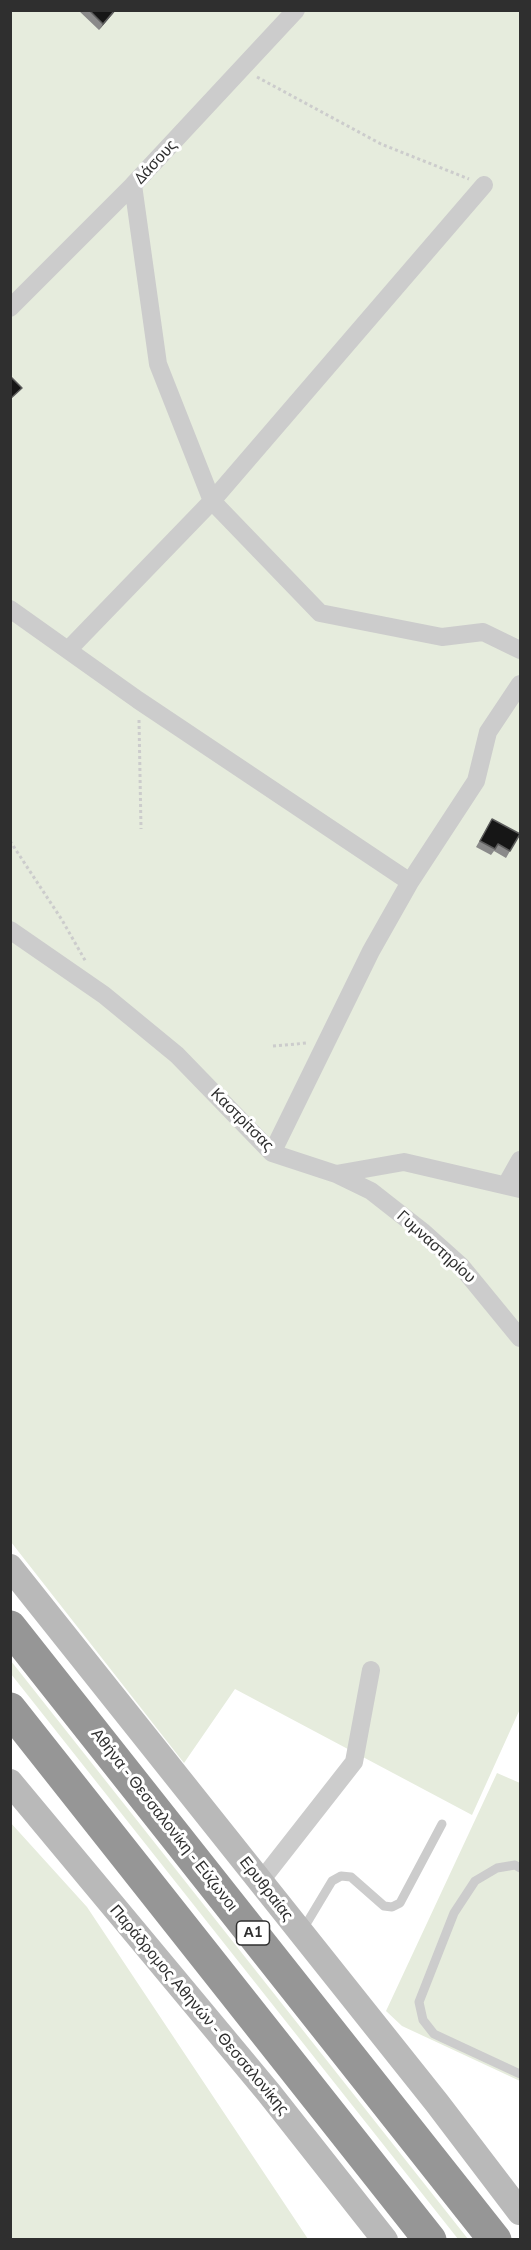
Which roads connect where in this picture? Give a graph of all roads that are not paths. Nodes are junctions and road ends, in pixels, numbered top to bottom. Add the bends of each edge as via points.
1 (296, 10) edge
2 (134, 185) junction
3 (484, 185) road end
4 (10, 308) edge
5 (212, 501) junction
6 (10, 609) edge
7 (68, 650) junction
8 (520, 650) edge
9 (520, 684) edge
10 (410, 882) junction
11 (10, 930) edge
12 (272, 1153) junction
13 (520, 1160) edge
14 (336, 1174) junction
15 (513, 1187) edge
16 (520, 1338) edge
17 (10, 1567) edge
18 (10, 1627) edge
19 (371, 1670) dead end
20 (10, 1709) edge
21 (10, 1782) edge
22 (442, 1824) dead end
23 (520, 1868) edge
24 (260, 1882) junction
25 (301, 1933) junction
26 (520, 2074) edge
27 (520, 2212) edge
28 (385, 2240) edge
29 (430, 2240) edge
30 (495, 2240) edge

1 - 2 street, Δάσους
2 - 4 street, Δάσους
2 - 5 street via 158,364
3 - 5 street
5 - 7 street
5 - 8 street via 320,613 442,637 483,632
6 - 7 street
7 - 10 street
9 - 10 street via 488,732 476,781
10 - 12 street via 371,951
11 - 12 street, Καστρίτσας via 104,995 177,1055
12 - 14 street, Καστρίτσας
13 - 15 street
14 - 15 street, Καστρίτσας via 404,1162
14 - 16 street, Γυμναστηρίου via 371,1191 438,1245 467,1273
17 - 24 main road, Ερυθραίας
18 - 30 highway, Αθήνα - Θεσσαλονίκη - Εύζωνοι / Α1
19 - 24 street via 354,1762
20 - 29 highway
21 - 28 main road, Παράδρομος Αθηνών - Θεσσαλονίκης via 269,2093
22 - 25 lane via 400,1903 384,1906 351,1877 341,1876 332,1881
23 - 26 lane via 497,1868 475,1881 454,1913 419,2002 423,2020 434,2034
24 - 25 main road, Ερυθραίας
25 - 27 main road, Ερυθραίας

